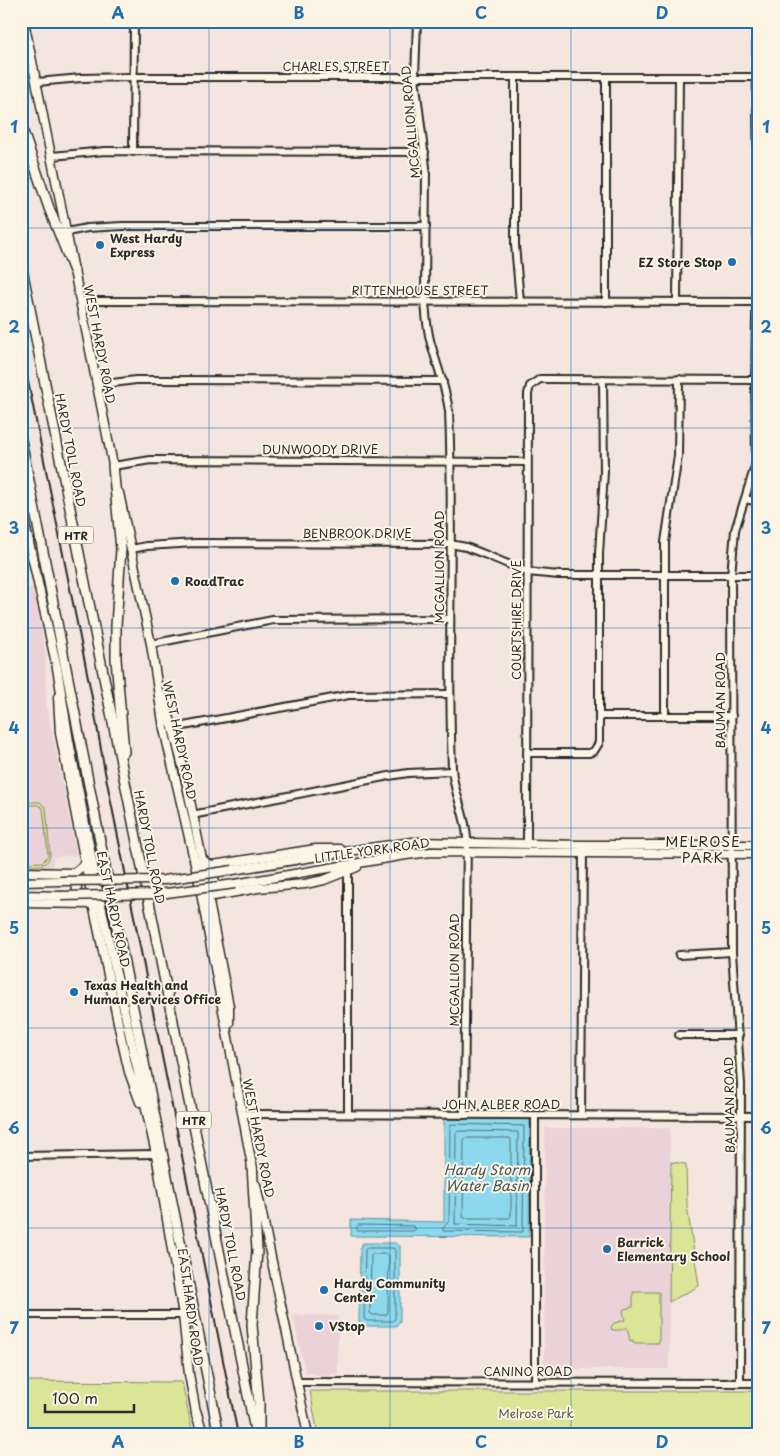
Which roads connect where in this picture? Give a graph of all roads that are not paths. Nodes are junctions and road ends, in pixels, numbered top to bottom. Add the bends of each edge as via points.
1 (24, 21) edge
2 (134, 21) edge
3 (416, 21) edge
4 (756, 21) edge
5 (134, 76) junction
6 (415, 77) junction
7 (515, 77) junction
8 (606, 77) junction
9 (756, 77) junction
10 (679, 78) junction
11 (37, 82) junction
12 (21, 126) edge
13 (134, 152) junction
14 (425, 152) junction
15 (52, 156) junction
16 (426, 226) junction
17 (67, 232) junction
18 (21, 264) edge
19 (74, 272) junction
20 (81, 301) junction
21 (425, 301) junction
22 (520, 301) junction
23 (606, 302) junction
24 (677, 302) junction
25 (757, 302) edge
26 (679, 379) junction
27 (604, 380) junction
28 (755, 380) junction
29 (443, 381) junction
30 (98, 385) junction
31 (21, 440) edge
32 (450, 461) junction
33 (527, 462) junction
34 (113, 466) junction
35 (745, 499) junction
36 (759, 502) edge
37 (21, 507) edge
38 (25, 541) edge
39 (450, 544) junction
40 (131, 549) junction
41 (527, 572) junction
42 (599, 574) junction
43 (665, 575) junction
44 (731, 575) junction
45 (759, 576) edge
46 (450, 619) junction
47 (151, 644) junction
48 (58, 668) junction
49 (156, 679) junction
50 (450, 694) junction
51 (600, 716) junction
52 (665, 716) junction
53 (732, 716) junction
54 (173, 728) junction
55 (527, 753) junction
56 (452, 771) junction
57 (129, 807) junction
58 (192, 815) junction
59 (467, 842) junction
60 (527, 843) junction
61 (583, 845) junction
62 (732, 845) junction
63 (759, 845) edge
64 (362, 849) junction
65 (467, 852) junction
66 (583, 854) junction
67 (732, 854) junction
68 (759, 854) edge
69 (202, 859) junction
70 (367, 862) junction
71 (85, 864) junction
72 (220, 864) junction
73 (348, 871) junction
74 (21, 872) edge
75 (66, 873) junction
76 (198, 876) junction
77 (96, 880) junction
78 (21, 882) edge
79 (200, 890) junction
80 (232, 892) junction
81 (21, 895) edge
82 (99, 896) junction
83 (208, 897) junction
84 (21, 903) edge
85 (70, 904) junction
86 (93, 904) junction
87 (732, 952) junction
88 (679, 955) dead end
89 (679, 1035) dead end
90 (739, 1035) junction
91 (229, 1044) junction
92 (243, 1114) junction
93 (348, 1114) junction
94 (464, 1115) junction
95 (535, 1116) junction
96 (581, 1116) junction
97 (741, 1116) junction
98 (759, 1116) edge
99 (156, 1154) junction
100 (21, 1156) edge
101 (252, 1165) junction
102 (21, 1315) edge
103 (183, 1315) junction
104 (298, 1382) junction
105 (535, 1382) junction
106 (740, 1383) junction
107 (759, 1383) edge
108 (196, 1412) joint
109 (202, 1435) edge
110 (220, 1435) edge
111 (258, 1435) edge
112 (308, 1435) edge

1 - 11 main road, WEST HARDY ROAD
2 - 5 street
3 - 6 street, MCGALLION ROAD
4 - 9 street, BAUMAN ROAD
5 - 6 street, CHARLES STREET
5 - 11 street, CHARLES STREET
5 - 13 street
6 - 7 street, CHARLES STREET
6 - 14 street, MCGALLION ROAD
7 - 8 street, CHARLES STREET
7 - 22 street via 514,245
8 - 10 street, CHARLES STREET
8 - 23 street
9 - 10 street, CHARLES STREET
9 - 25 street, BAUMAN ROAD
10 - 24 street
11 - 15 main road, WEST HARDY ROAD
12 - 19 highway
13 - 14 street
13 - 15 street
14 - 16 street, MCGALLION ROAD
15 - 17 main road, WEST HARDY ROAD
16 - 17 street via 122,226
16 - 21 street, MCGALLION ROAD
17 - 19 main road, WEST HARDY ROAD
18 - 57 highway, HARDY TOLL ROAD / HTR
19 - 20 main road, WEST HARDY ROAD
20 - 21 street, RITTENHOUSE STREET
20 - 30 main road, WEST HARDY ROAD
21 - 22 street, RITTENHOUSE STREET
21 - 29 street, MCGALLION ROAD via 428,334
22 - 23 street, RITTENHOUSE STREET
23 - 24 street, RITTENHOUSE STREET
24 - 25 street, RITTENHOUSE STREET
25 - 28 street, BAUMAN ROAD
26 - 27 street
26 - 28 street
26 - 43 street via 678,456 666,528
27 - 33 street, COURTSHIRE DRIVE via 540,379 530,386
27 - 42 street
28 - 35 street, BAUMAN ROAD via 756,463
29 - 30 street via 136,380
29 - 32 street, MCGALLION ROAD via 449,411
30 - 34 main road, WEST HARDY ROAD
31 - 110 highway, HTR
32 - 33 street, DUNWOODY DRIVE
32 - 34 street, DUNWOODY DRIVE via 151,460
32 - 39 street, MCGALLION ROAD
33 - 41 street, COURTSHIRE DRIVE
34 - 40 main road, WEST HARDY ROAD
34 - 57 highway via 121,548 116,659
35 - 36 street
35 - 44 street, BAUMAN ROAD via 735,530
37 - 38 main road, EAST HARDY ROAD
38 - 48 main road, EAST HARDY ROAD
39 - 40 street, BENBROOK DRIVE via 195,543
39 - 41 street, BENBROOK DRIVE via 466,547
39 - 46 street, MCGALLION ROAD
40 - 47 main road, WEST HARDY ROAD
41 - 42 street, BENBROOK DRIVE
41 - 55 street, COURTSHIRE DRIVE
42 - 43 street, BENBROOK DRIVE
42 - 51 street
43 - 44 street, BENBROOK DRIVE
43 - 52 street
44 - 45 street, BENBROOK DRIVE
44 - 53 street, BAUMAN ROAD
46 - 47 street via 273,620
46 - 50 street, MCGALLION ROAD
47 - 49 main road, WEST HARDY ROAD
48 - 71 main road via 60,733
48 - 77 main road, EAST HARDY ROAD
49 - 54 main road
49 - 76 main road, WEST HARDY ROAD via 164,729
50 - 54 street via 349,695
50 - 56 street, MCGALLION ROAD
51 - 52 street
51 - 55 street via 599,743 594,752
52 - 53 street
53 - 62 street, BAUMAN ROAD
54 - 58 main road
55 - 60 street, COURTSHIRE DRIVE
56 - 58 street via 389,776
56 - 59 street, MCGALLION ROAD
57 - 111 highway, HARDY TOLL ROAD / HTR
58 - 69 main road
59 - 60 main road, LITTLE YORK ROAD
59 - 64 main road, LITTLE YORK ROAD via 413,842
59 - 65 street, MCGALLION ROAD
60 - 61 main road, LITTLE YORK ROAD
61 - 62 main road, LITTLE YORK ROAD
61 - 66 street
62 - 63 main road, LITTLE YORK ROAD
62 - 67 street, BAUMAN ROAD
64 - 72 main road via 316,848
64 - 76 main road, LITTLE YORK ROAD, bridge
65 - 66 main road, LITTLE YORK ROAD
65 - 70 main road, LITTLE YORK ROAD via 432,852
65 - 94 street, MCGALLION ROAD
66 - 67 main road, LITTLE YORK ROAD
66 - 96 street
67 - 68 main road, LITTLE YORK ROAD
67 - 87 street, BAUMAN ROAD
69 - 72 main road via 208,864
69 - 83 main road
70 - 73 main road
70 - 79 main road, LITTLE YORK ROAD, bridge
71 - 75 main road via 74,873
71 - 86 main road
72 - 80 main road via 215,870 214,881 220,889
73 - 80 main road via 305,884
73 - 93 street
74 - 75 main road
75 - 85 main road via 74,878 77,888 76,900
76 - 77 main road, LITTLE YORK ROAD, bridge via 164,880
76 - 79 main road, WEST HARDY ROAD, bridge
77 - 78 main road, LITTLE YORK ROAD, bridge
77 - 82 main road, EAST HARDY ROAD, bridge
79 - 82 main road, LITTLE YORK ROAD, bridge
79 - 91 main road, WEST HARDY ROAD
80 - 83 main road
81 - 82 main road, LITTLE YORK ROAD, bridge
82 - 99 main road, EAST HARDY ROAD
83 - 91 main road via 229,1006
84 - 85 main road
85 - 86 main road
86 - 99 main road via 125,1055
87 - 88 street
87 - 90 street, BAUMAN ROAD
89 - 90 street
90 - 97 street, BAUMAN ROAD
91 - 92 main road, WEST HARDY ROAD
92 - 93 street, JOHN ALBER ROAD
92 - 101 main road, WEST HARDY ROAD
93 - 94 street, JOHN ALBER ROAD
94 - 95 street, JOHN ALBER ROAD
95 - 96 street, JOHN ALBER ROAD
95 - 105 street
96 - 97 street, JOHN ALBER ROAD
97 - 98 street, JOHN ALBER ROAD
97 - 106 street, BAUMAN ROAD
99 - 100 street
99 - 103 main road, EAST HARDY ROAD
101 - 104 main road, WEST HARDY ROAD
101 - 111 highway via 257,1250 252,1325 259,1404
102 - 103 street
103 - 108 main road, EAST HARDY ROAD
104 - 105 street, CANINO ROAD
104 - 112 main road, WEST HARDY ROAD
105 - 106 street, CANINO ROAD
106 - 107 street, CANINO ROAD
108 - 109 highway

